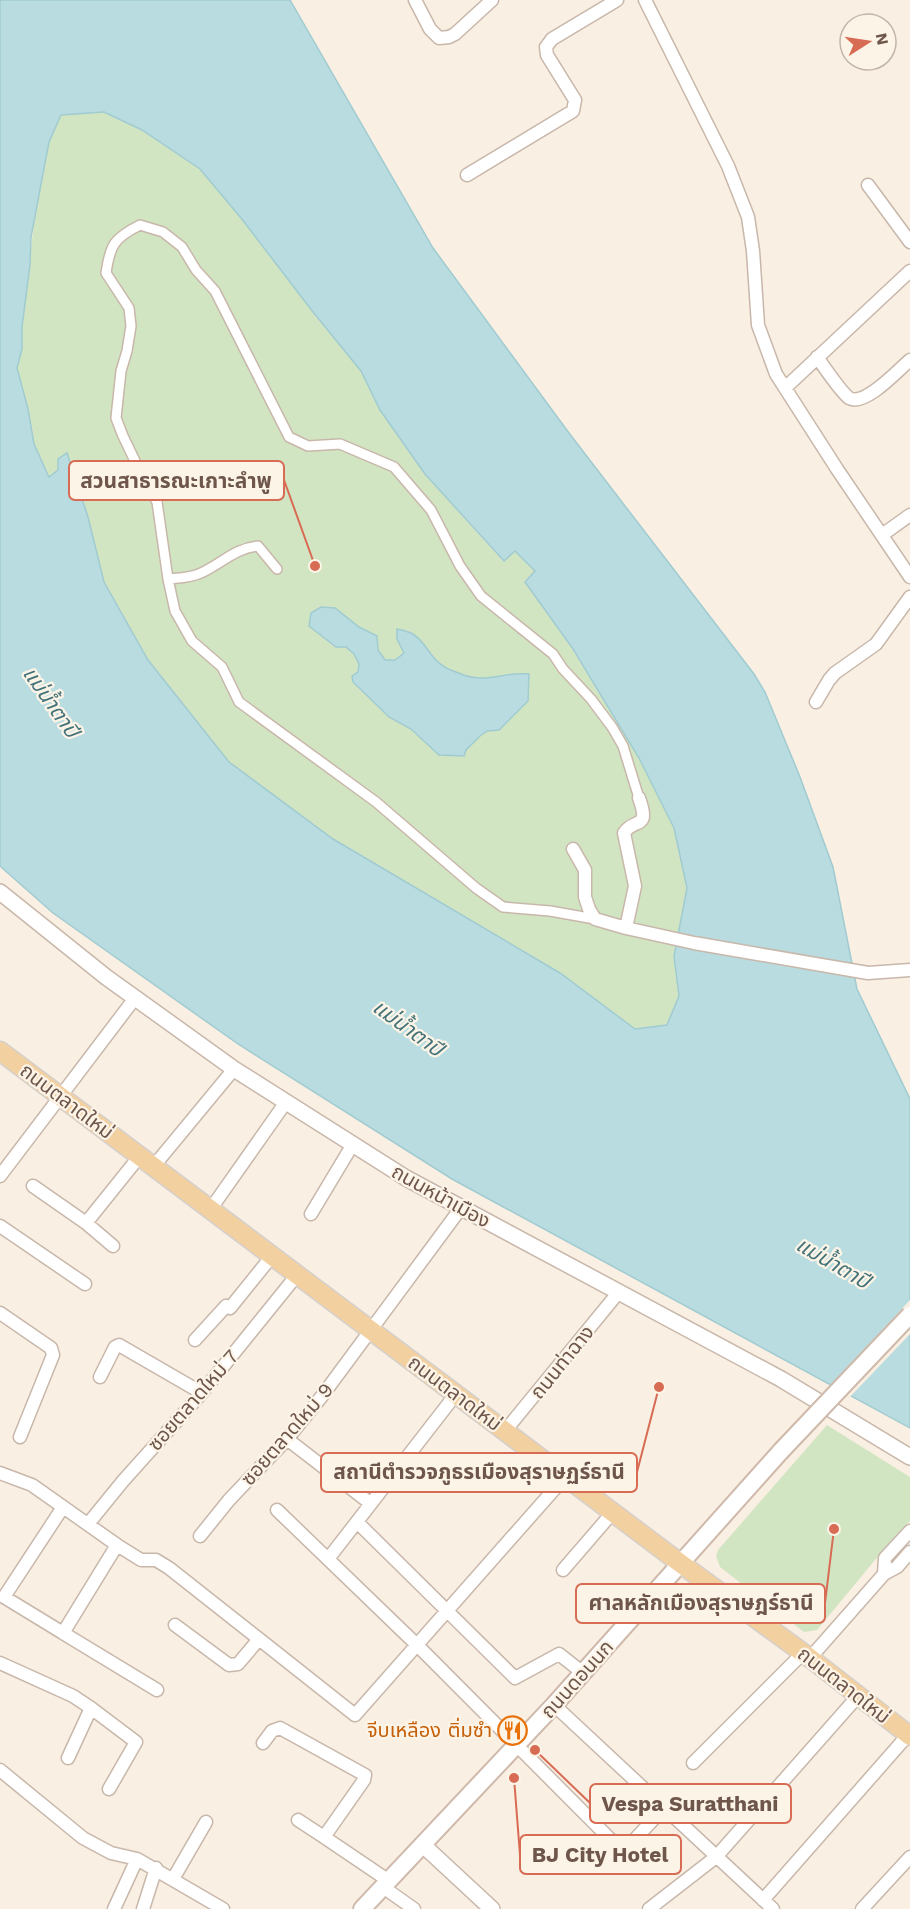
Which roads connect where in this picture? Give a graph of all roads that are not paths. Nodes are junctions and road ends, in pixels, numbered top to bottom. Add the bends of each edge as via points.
1 (416, 0) edge
2 (492, 0) edge
3 (616, 0) edge
4 (645, 0) edge
5 (467, 175) dead end
6 (868, 185) dead end
7 (910, 242) edge
8 (910, 272) edge
9 (817, 357) junction
10 (910, 360) edge
11 (784, 388) junction
12 (910, 515) edge
13 (882, 535) junction
14 (277, 569) dead end
15 (910, 577) edge
16 (168, 579) junction
17 (910, 597) edge
18 (816, 702) dead end
19 (639, 798) joint
20 (573, 849) dead end
21 (0, 892) edge
22 (595, 919) junction
23 (626, 928) junction
24 (910, 970) edge
25 (135, 998) junction
26 (0, 1051) edge
27 (234, 1069) junction
28 (61, 1097) junction
29 (286, 1102) junction
30 (353, 1144) junction
31 (146, 1162) junction
32 (0, 1176) edge
33 (33, 1186) dead end
34 (462, 1208) junction
35 (210, 1210) junction
36 (311, 1214) dead end
37 (86, 1223) junction
38 (0, 1226) edge
39 (113, 1246) dead end
40 (272, 1256) junction
41 (297, 1275) junction
42 (85, 1284) dead end
43 (618, 1293) junction
44 (0, 1313) edge
45 (910, 1315) edge
46 (371, 1330) junction
47 (195, 1340) dead end
48 (100, 1377) dead end
49 (202, 1392) junction
50 (456, 1394) junction
51 (506, 1431) junction
52 (20, 1437) dead end
53 (287, 1439) junction
54 (910, 1457) edge
55 (1, 1475) edge
56 (566, 1476) junction
57 (370, 1503) junction
58 (63, 1507) junction
59 (277, 1510) dead end
60 (613, 1512) junction
61 (357, 1522) junction
62 (88, 1524) junction
63 (910, 1531) edge
64 (200, 1536) dead end
65 (117, 1545) junction
66 (910, 1552) edge
67 (328, 1560) junction
68 (680, 1563) junction
69 (563, 1570) dead end
70 (884, 1574) junction
71 (2, 1599) edge
72 (447, 1610) junction
73 (175, 1625) dead end
74 (63, 1633) junction
75 (259, 1639) junction
76 (417, 1645) junction
77 (806, 1656) junction
78 (0, 1664) edge
79 (583, 1673) junction
80 (157, 1690) dead end
81 (859, 1695) junction
82 (554, 1705) junction
83 (92, 1708) junction
84 (909, 1736) edge
85 (263, 1743) dead end
86 (516, 1745) junction
87 (68, 1758) dead end
88 (693, 1763) dead end
89 (0, 1770) edge
90 (109, 1789) dead end
91 (664, 1808) junction
92 (298, 1820) dead end
93 (206, 1822) dead end
94 (324, 1837) junction
95 (423, 1845) junction
96 (716, 1857) junction
97 (910, 1857) edge
98 (137, 1859) junction
99 (156, 1868) junction
100 (173, 1879) junction
101 (386, 1884) junction
102 (763, 1900) junction
103 (114, 1909) edge
104 (142, 1909) edge
105 (223, 1909) edge
106 (363, 1909) edge
107 (414, 1909) edge
108 (492, 1909) edge
109 (649, 1909) edge
110 (773, 1909) edge
111 (862, 1909) edge

1 - 2 street via 430,29 439,38 455,34
3 - 5 street via 552,39 546,47 575,100 573,111
4 - 11 street via 728,166 748,217 758,325
6 - 7 street
8 - 9 street
9 - 10 street via 847,396 858,400
9 - 11 street
11 - 13 street
12 - 13 street
13 - 15 street
14 - 16 street via 258,546 247,547 201,574
16 - 19 street via 157,502 117,418 130,327 129,308 106,273 109,254 120,235 140,225 163,232 182,247 215,291 290,437 308,446 340,444 394,467 431,510 460,566 481,596 553,654 612,727 623,746
16 - 22 street via 175,610 192,641 222,667 239,702 376,802 503,907
17 - 18 street via 876,644 835,673
19 - 23 street via 642,819 624,833 635,886
20 - 22 street via 585,870 585,897
21 - 25 street, ถนนหน้าเมือง
22 - 23 street
23 - 24 street via 868,973
25 - 27 street, ถนนหน้าเมือง
25 - 28 street
26 - 28 main road, ถนนตลาดใหม่
27 - 29 street, ถนนหน้าเมือง
27 - 31 street
28 - 31 main road, ถนนตลาดใหม่
28 - 32 street
29 - 30 street, ถนนหน้าเมือง
29 - 35 street
30 - 34 street, ถนนหน้าเมือง
30 - 36 street
31 - 35 main road, ถนนตลาดใหม่
31 - 37 street
33 - 37 street
34 - 43 street, ถนนหน้าเมือง
34 - 46 street, ซอยตลาดใหม่ 9
35 - 40 main road, ถนนตลาดใหม่
37 - 39 street
38 - 42 street
40 - 41 main road, ถนนตลาดใหม่
40 - 47 street via 230,1308 226,1306
41 - 46 main road, ถนนตลาดใหม่
41 - 49 street, ซอยตลาดใหม่ 7
43 - 51 street, ถนนท่าฉาง
43 - 54 street, ถนนหน้าเมือง via 781,1379
44 - 52 street via 51,1348 53,1355
45 - 68 main road, ถนนดอนนก, bridge
46 - 50 main road, ถนนตลาดใหม่
46 - 53 street, ซอยตลาดใหม่ 9
48 - 49 street via 119,1345
49 - 62 street, ซอยตลาดใหม่ 7
50 - 51 main road, ถนนตลาดใหม่
50 - 57 street
51 - 56 main road, ถนนตลาดใหม่
53 - 57 street
53 - 64 street, ซอยตลาดใหม่ 9
55 - 58 street via 32,1485
56 - 60 main road, ถนนตลาดใหม่
56 - 72 street
57 - 61 street
58 - 62 street
58 - 71 street
59 - 67 street
60 - 68 main road, ถนนตลาดใหม่
60 - 69 street
61 - 67 street
61 - 72 street
62 - 65 street
63 - 70 street via 885,1558
65 - 74 street
65 - 75 street via 141,1560 156,1560 169,1568
66 - 70 street via 897,1567
67 - 76 street
68 - 77 main road, ถนนตลาดใหม่
68 - 79 main road, ถนนดอนนก
70 - 77 street
71 - 74 street
72 - 76 street
72 - 79 street via 515,1678 559,1654
73 - 75 street via 229,1665 238,1664
74 - 80 street
75 - 76 street via 355,1715
76 - 86 street
77 - 81 main road, ถนนตลาดใหม่
77 - 88 street
78 - 83 street
79 - 82 main road, ถนนดอนนก
81 - 84 main road, ถนนตลาดใหม่
81 - 96 street
82 - 86 main road, ถนนดอนนก
82 - 91 street
83 - 87 street
83 - 90 street via 136,1742
84 - 102 street
85 - 94 street via 272,1731 280,1728 365,1776
86 - 91 street via 623,1852
86 - 95 main road, ถนนดอนนก
89 - 98 street via 83,1838 111,1853
91 - 96 street
92 - 94 street
93 - 100 street
94 - 101 street
95 - 101 main road, ถนนดอนนก
95 - 108 street
96 - 102 street
96 - 109 street
97 - 111 street
98 - 99 street
98 - 103 street
99 - 100 street
99 - 104 street
100 - 105 street
101 - 106 main road, ถนนดอนนก
101 - 107 street
102 - 110 street

